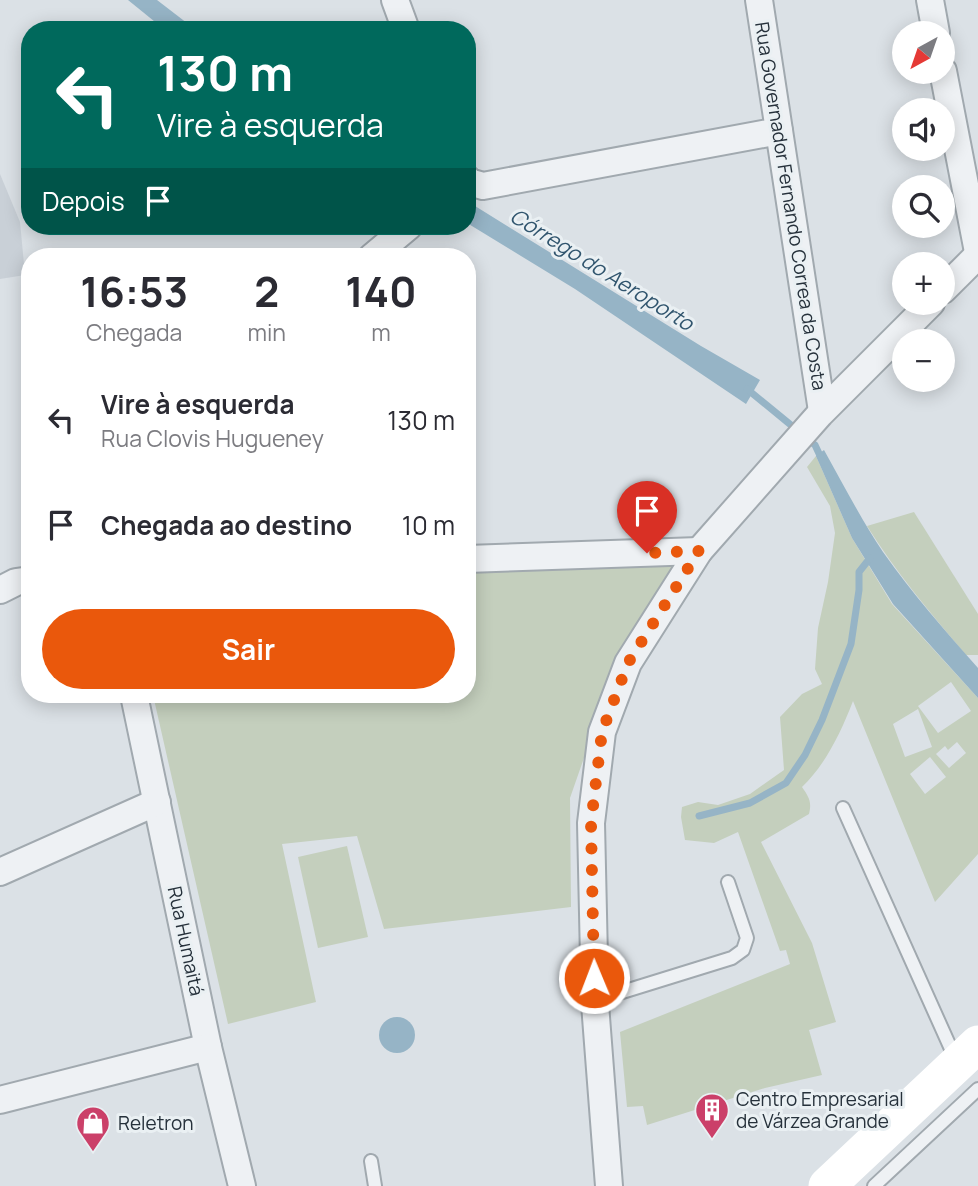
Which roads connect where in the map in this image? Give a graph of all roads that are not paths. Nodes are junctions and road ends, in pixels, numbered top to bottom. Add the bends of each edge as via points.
1 (395, 0) edge
2 (759, 0) edge
3 (930, 0) edge
4 (403, 21) edge
5 (934, 21) edge
6 (945, 84) edge
7 (779, 131) junction
8 (476, 184) edge
9 (399, 235) edge
10 (383, 248) edge
11 (978, 254) edge
12 (955, 278) edge
13 (919, 315) edge
14 (821, 413) junction
15 (699, 551) junction
16 (476, 559) edge
17 (21, 581) edge
18 (0, 590) edge
19 (136, 703) edge
20 (157, 802) junction
21 (844, 808) dead end
22 (0, 872) edge
23 (728, 881) dead end
24 (595, 1004) junction
25 (208, 1047) junction
26 (971, 1066) edge
27 (0, 1100) edge
28 (371, 1161) dead end
29 (242, 1186) edge
30 (375, 1186) edge
31 (609, 1186) edge
32 (827, 1186) edge
33 (874, 1186) edge

1 - 4 street
2 - 7 street, Rua Governador Fernando Correa da Costa
3 - 5 street
6 - 11 street
7 - 8 street
7 - 14 street, Rua Governador Fernando Correa da Costa
9 - 10 street
11 - 12 street
13 - 14 street
14 - 15 street
15 - 16 street
15 - 24 street via 628,663 602,732 591,823
17 - 18 street
19 - 20 street, Rua Humaitá
20 - 22 street
20 - 25 street, Rua Humaitá
21 - 26 lane
23 - 24 lane via 747,938 743,950 732,958
24 - 31 street
25 - 27 street
25 - 29 street, Rua Humaitá
26 - 32 street
26 - 33 lane
28 - 30 lane

